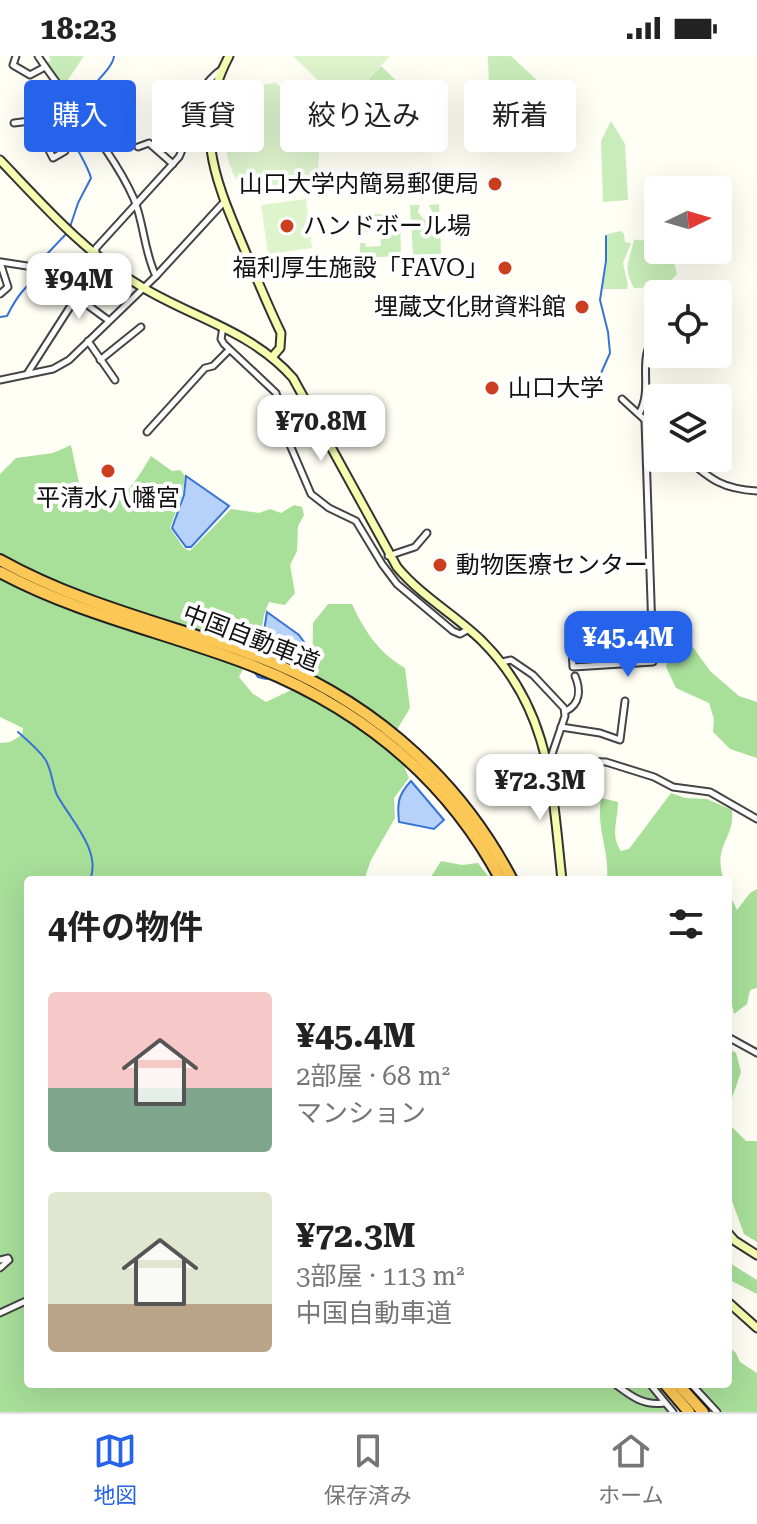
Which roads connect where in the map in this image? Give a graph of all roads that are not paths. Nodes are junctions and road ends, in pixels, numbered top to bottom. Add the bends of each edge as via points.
1 (16, 56) edge
2 (38, 56) edge
3 (229, 56) edge
4 (45, 67) junction
5 (222, 69) junction
6 (54, 80) edge
7 (24, 121) edge
8 (14, 123) dead end
9 (138, 147) dead end
10 (104, 152) edge
11 (0, 160) edge
12 (173, 164) junction
13 (135, 202) junction
14 (224, 202) junction
15 (97, 256) junction
16 (0, 262) edge
17 (27, 266) dead end
18 (156, 276) junction
19 (143, 288) junction
20 (0, 294) edge
21 (78, 298) junction
22 (108, 320) junction
23 (223, 326) junction
24 (141, 327) dead end
25 (88, 341) junction
26 (229, 350) junction
27 (273, 356) junction
28 (100, 360) junction
29 (645, 368) edge
30 (27, 374) junction
31 (0, 380) edge
32 (115, 380) dead end
33 (622, 399) dead end
34 (639, 414) junction
35 (644, 420) edge
36 (147, 432) dead end
37 (647, 472) edge
38 (701, 472) edge
39 (757, 491) edge
40 (427, 533) dead end
41 (388, 556) junction
42 (0, 560) edge
43 (0, 572) edge
44 (469, 629) junction
45 (572, 648) dead end
46 (246, 658) junction
47 (502, 662) junction
48 (284, 673) junction
49 (575, 676) dead end
50 (625, 701) dead end
51 (566, 711) junction
52 (561, 727) junction
53 (548, 760) junction
54 (757, 819) edge
55 (499, 876) edge
56 (510, 876) edge
57 (562, 876) edge
58 (732, 1039) edge
59 (757, 1053) edge
60 (732, 1238) edge
61 (757, 1255) edge
62 (0, 1260) edge
63 (0, 1268) edge
64 (24, 1302) edge
65 (732, 1306) edge
66 (0, 1313) edge
67 (757, 1328) edge
68 (621, 1388) edge
69 (653, 1388) edge
70 (668, 1388) edge
71 (682, 1388) edge
72 (695, 1388) edge
73 (664, 1403) junction
74 (673, 1412) edge
75 (689, 1412) edge
76 (703, 1412) edge
77 (717, 1412) edge

1 - 4 street via 13,65 30,75
2 - 4 street
3 - 5 street
4 - 6 street
5 - 12 street via 211,76 193,107 183,150
5 - 14 street via 209,132
7 - 8 street
9 - 12 street via 149,143
10 - 13 street
11 - 15 street
12 - 13 street
13 - 15 street via 96,248
13 - 18 street
14 - 18 street
14 - 27 street via 281,333
15 - 19 street
15 - 21 street
16 - 17 street
16 - 20 street via 8,287
18 - 19 street
19 - 22 street
19 - 23 street
21 - 22 street
21 - 30 street
22 - 25 street
23 - 26 street via 221,339
23 - 27 street
24 - 28 street
25 - 28 street
25 - 30 street via 61,366
26 - 36 street via 205,368
26 - 44 street via 278,397 290,445 311,494 356,521 407,593 453,631
27 - 41 street via 303,393
28 - 32 street
29 - 34 street
30 - 31 street
33 - 34 street
34 - 35 street
37 - 45 street via 653,662 573,667
38 - 39 street via 723,486
40 - 41 street via 415,547
41 - 44 street via 416,588
42 - 46 highway, 中国自動車道 via 59,590
43 - 46 highway, 中国自動車道 via 88,611
44 - 47 street
46 - 48 highway, 中国自動車道
47 - 51 street via 511,660 533,675
47 - 53 street via 533,713
48 - 55 highway, 中国自動車道 via 398,750 459,814
48 - 56 highway, 中国自動車道 via 326,688 365,712 422,758 483,830
49 - 51 street via 580,691
50 - 52 street via 620,740
51 - 52 street
52 - 53 street
53 - 54 street via 606,762 673,787 710,792
53 - 57 street
58 - 59 street
60 - 61 street
62 - 63 street via 9,1260
64 - 66 street
65 - 67 street
68 - 73 street via 638,1400
69 - 73 street
70 - 75 highway
71 - 76 highway
72 - 77 street
73 - 74 street

